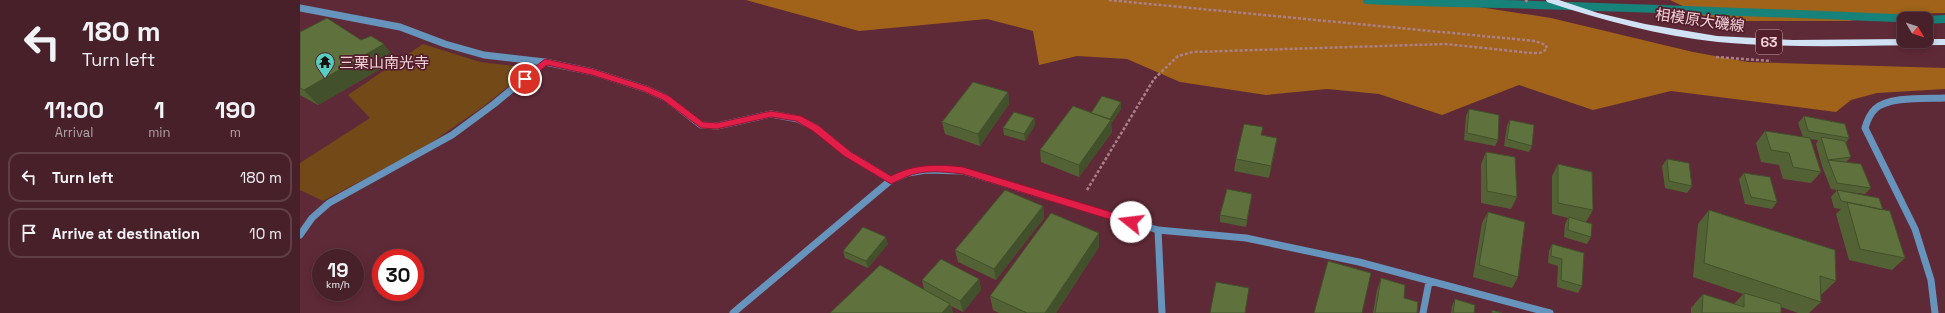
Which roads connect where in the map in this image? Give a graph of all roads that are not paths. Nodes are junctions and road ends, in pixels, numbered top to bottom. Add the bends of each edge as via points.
1 (1551, 1) edge
2 (300, 8) edge
3 (1945, 42) edge
4 (545, 62) junction
5 (1945, 98) edge
6 (891, 180) junction
7 (1158, 230) junction
8 (300, 235) edge
9 (1429, 282) junction
10 (733, 313) edge
11 (1162, 313) edge
12 (1423, 313) edge
13 (1550, 313) edge
14 (1935, 313) edge

1 - 3 main road, 相模原大磯線 / 63 via 1645,27 1742,42
2 - 4 street via 400,27 484,55
4 - 6 street via 593,72 646,89 666,98 701,125 717,126 771,114 798,119 816,128 848,154
4 - 8 street via 452,135 330,203 312,218
5 - 14 street via 1886,102 1873,110 1866,128 1915,229 1931,280
6 - 7 street via 904,173 919,170 963,170
6 - 10 street
7 - 9 street via 1246,238 1359,262
7 - 11 street
9 - 12 street
9 - 13 street

